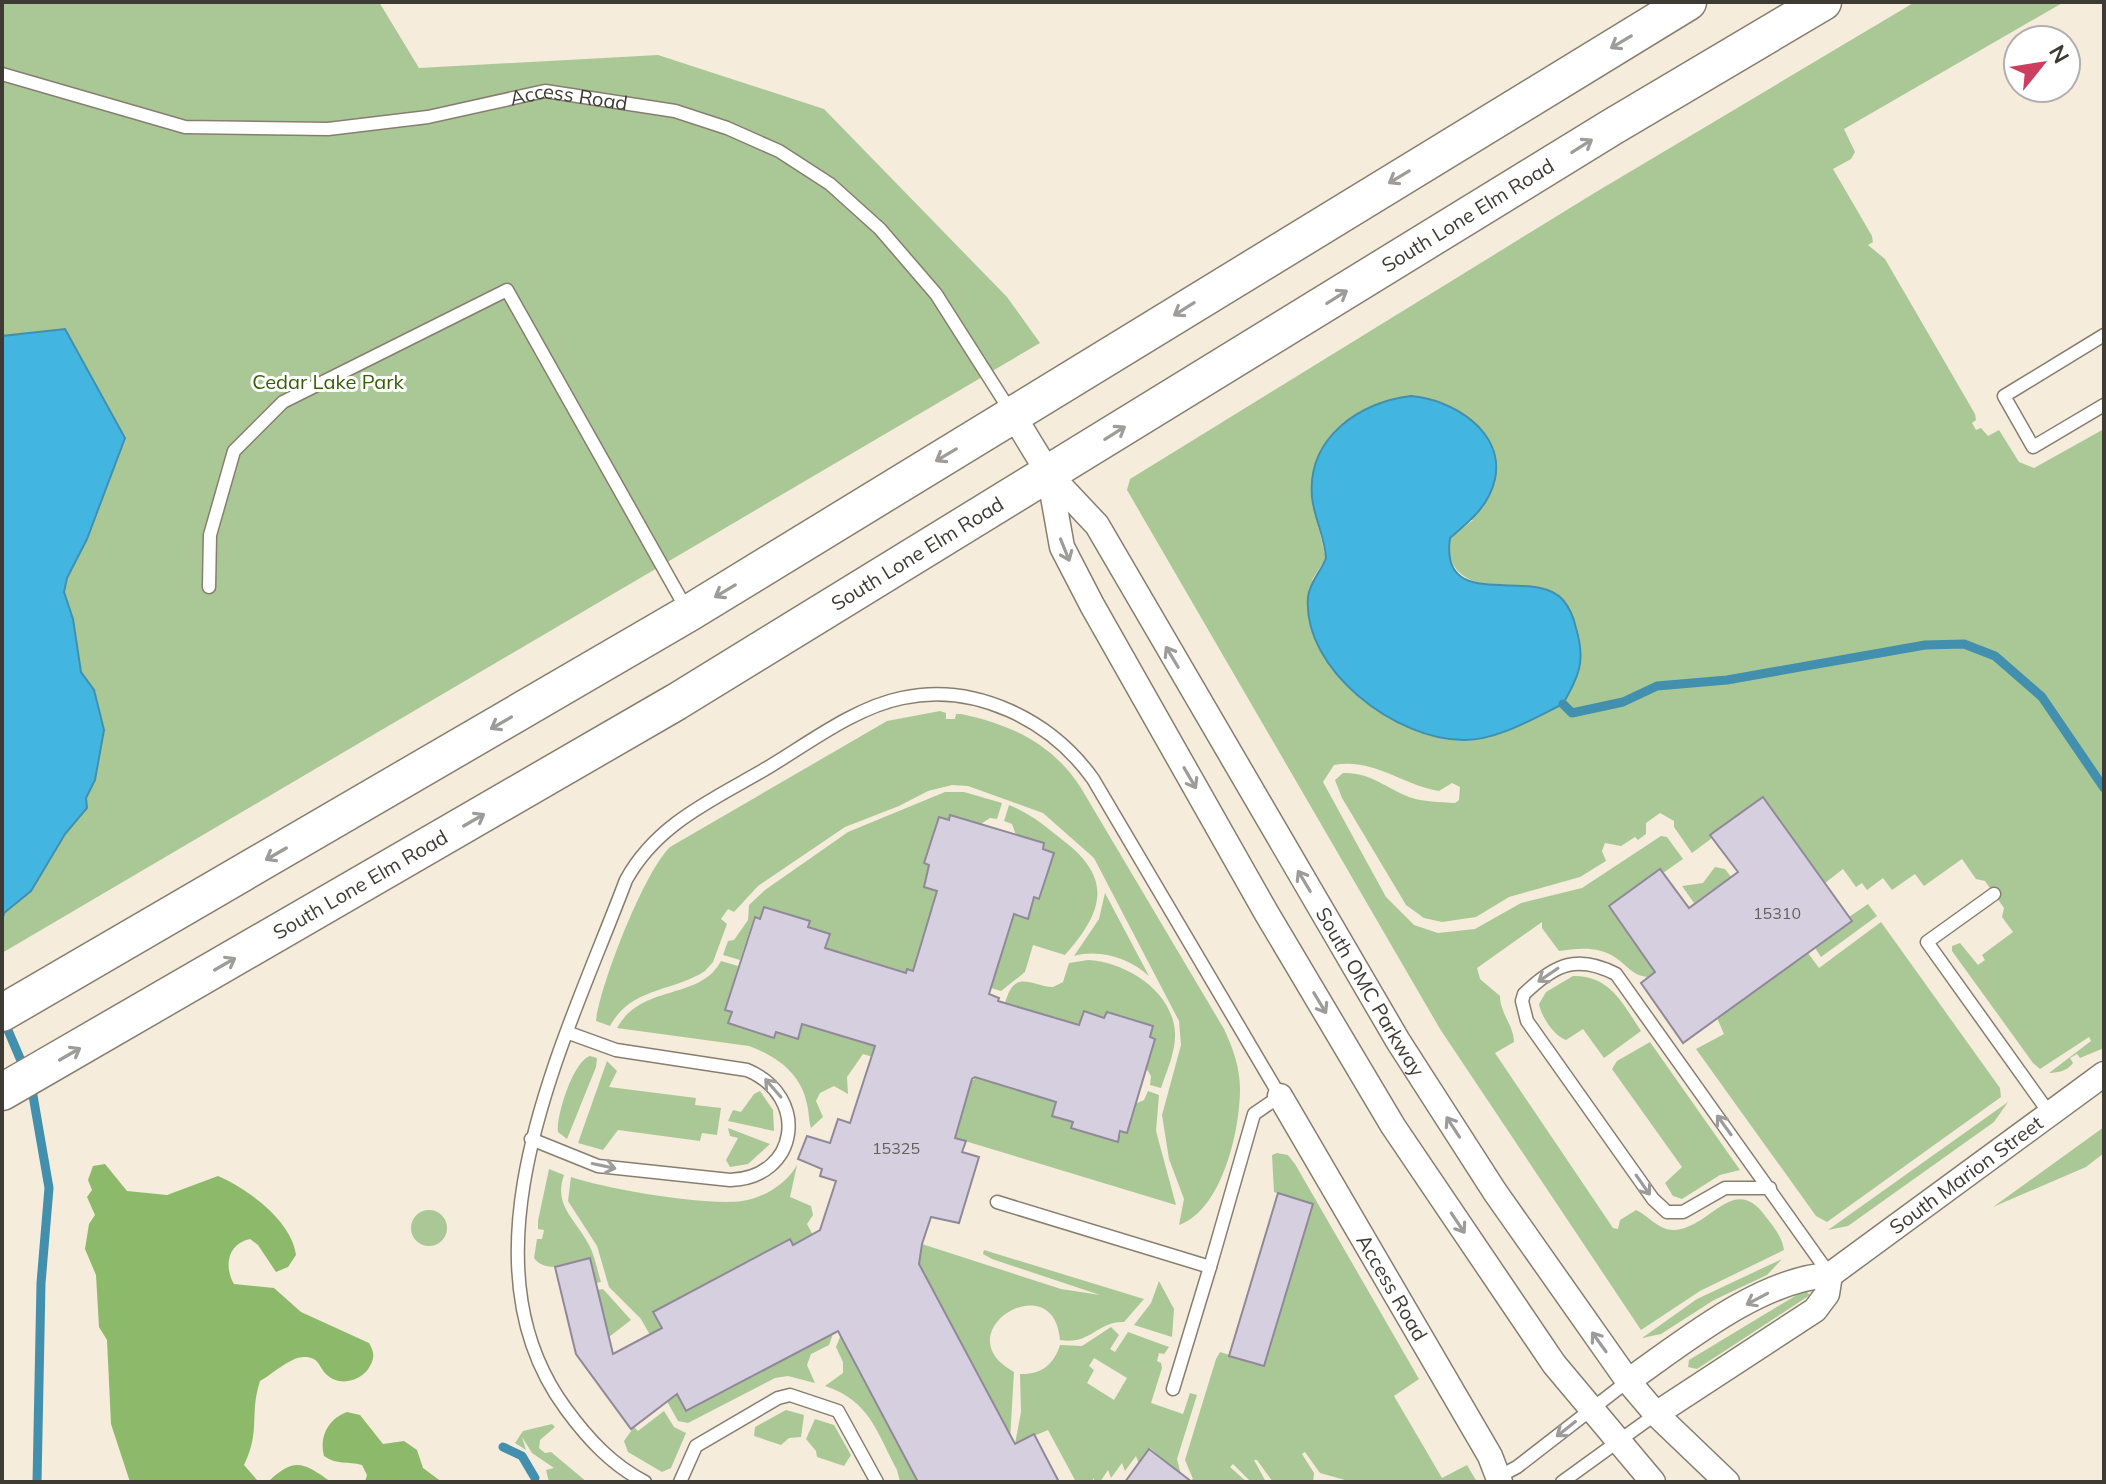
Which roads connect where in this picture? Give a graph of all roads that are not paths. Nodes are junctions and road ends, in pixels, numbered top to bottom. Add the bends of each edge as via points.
1 (1688, 2) edge
2 (1823, 2) edge
3 (2, 74) edge
4 (2104, 335) edge
5 (2104, 405) edge
6 (1013, 415) junction
7 (1049, 474) junction
8 (209, 587) dead end
9 (689, 613) junction
10 (1994, 894) dead end
11 (2, 1013) edge
12 (569, 1033) junction
13 (2104, 1074) edge
14 (2, 1092) edge
15 (1280, 1096) junction
16 (2050, 1114) junction
17 (531, 1139) junction
18 (1770, 1188) junction
19 (997, 1202) dead end
20 (1210, 1267) junction
21 (1830, 1275) junction
22 (1628, 1381) junction
23 (1173, 1389) dead end
24 (1592, 1409) junction
25 (1656, 1414) junction
26 (1618, 1441) junction
27 (1499, 1479) edge
28 (645, 1482) edge
29 (680, 1482) edge
30 (877, 1482) edge
31 (1562, 1482) edge
32 (1653, 1482) edge
33 (1727, 1482) edge

1 -> 6 main road
7 -> 2 main road, South Lone Elm Road
3 - 6 lane, Access Road via 185,127 328,129 428,117 545,91 675,111 727,128 779,151 830,184 880,229 936,294
4 - 5 lane via 2004,396 2033,447
6 - 7 street, South OMC Parkway
6 -> 9 main road
14 -> 7 main road, South Lone Elm Road via 676,702
22 -> 7 street, South OMC Parkway via 1398,1041 1097,525
7 -> 24 street, South OMC Parkway via 1062,547 1267,914 1393,1126 1554,1364
8 - 9 lane via 210,535 234,451 283,402 507,290
9 -> 11 main road
10 - 16 lane via 1927,942
12 - 15 lane via 626,880 669,826 850,720 900,698 945,694 1016,714 1062,741 1078,758
12 - 17 lane
17 -> 12 lane via 598,1166 730,1180 749,1180 765,1171 785,1148 785,1102 763,1077 616,1050
13 - 16 street, South Marion Street
15 - 20 lane via 1254,1114
15 - 27 street, Access Road
16 - 21 street, South Marion Street
17 - 28 lane via 518,1240 526,1328 540,1367 577,1424 627,1473
18 -> 18 lane via 1616,974 1585,961 1571,962 1524,994 1527,1021 1667,1212 1683,1212 1725,1188
18 - 21 lane
19 - 20 lane
20 - 23 lane
21 -> 22 street, South Marion Street via 1790,1282 1708,1325
21 - 25 street, South Marion Street via 1827,1294 1815,1310
22 - 24 lane
22 - 25 street, South OMC Parkway
24 - 26 street, South OMC Parkway
24 -> 27 lane
25 - 26 lane
25 - 33 street, South OMC Parkway
26 - 31 lane
26 - 32 street, South OMC Parkway
29 - 30 lane via 696,1446 790,1395 838,1411

